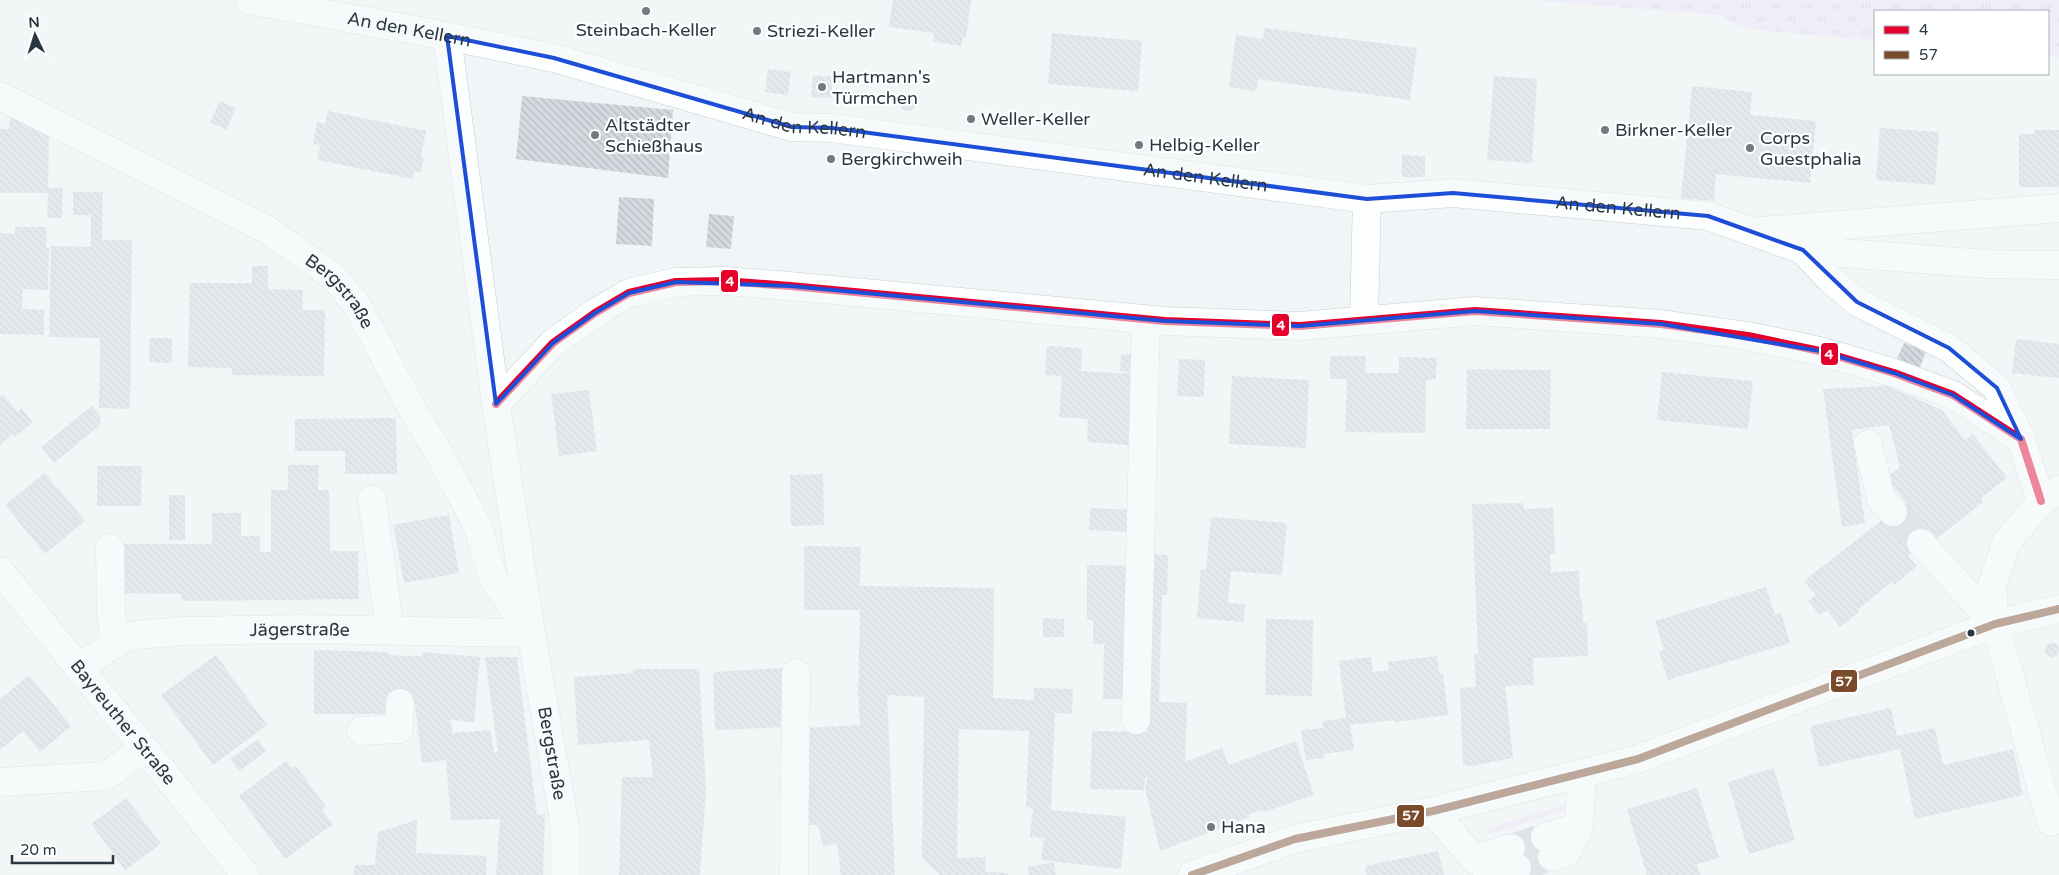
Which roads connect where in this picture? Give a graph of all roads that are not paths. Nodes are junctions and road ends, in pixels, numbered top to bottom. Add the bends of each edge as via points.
1 (250, 0) edge
2 (447, 36) junction
3 (0, 96) edge
4 (1367, 199) junction
5 (2059, 208) edge
6 (1749, 232) junction
7 (1803, 250) junction
8 (2059, 265) edge
9 (1364, 319) junction
10 (1146, 320) junction
11 (496, 404) junction
12 (2021, 439) junction
13 (1868, 444) dead end
14 (2050, 495) edge
15 (372, 499) dead end
16 (1893, 512) tunnel mouth
17 (1921, 543) tunnel mouth
18 (110, 548) dead end
19 (0, 571) edge
20 (2059, 609) edge
21 (1995, 624) junction
22 (390, 630) junction
23 (531, 633) junction
24 (115, 642) junction
25 (79, 667) junction
26 (796, 673) dead end
27 (400, 703) dead end
28 (1136, 720) dead end
29 (361, 731) dead end
30 (144, 748) junction
31 (1582, 775) junction
32 (0, 782) edge
33 (1433, 811) junction
34 (2051, 822) dead end
35 (1549, 847) tunnel mouth
36 (1514, 858) tunnel mouth
37 (245, 875) edge
38 (565, 875) edge
39 (794, 875) edge
40 (1192, 875) edge

1 - 2 street, An den Kellern
2 - 4 street, An den Kellern via 554,58 792,126 832,128
2 - 11 street, Bergstraße
3 - 23 street, Bergstraße via 264,228 332,276 357,305 477,525 494,580
4 - 6 street, An den Kellern via 1453,193 1708,216
4 - 9 street
5 - 6 street
6 - 7 street, An den Kellern
7 - 8 street, An den Kellern via 1986,264
7 - 12 street, An den Kellern via 1857,302 1949,348 1997,388
9 - 10 street via 1300,326
9 - 12 street via 1475,311 1662,324 1748,336 1820,351 1927,385 1952,395
10 - 11 street via 790,286 724,281 676,282 629,293 595,313 553,343
10 - 28 street
11 - 23 street, Bergstraße
12 - 14 street, An den Kellern
13 - 16 street via 1881,499
14 - 21 street via 2006,543 1992,586
15 - 22 street
17 - 21 street
18 - 24 street via 111,615
19 - 25 street, Bayreuther Straße
20 - 21 street
21 - 31 street via 1638,759
21 - 34 street
22 - 23 street, Jägerstraße
22 - 24 street, Jägerstraße via 183,632 127,636
23 - 38 street, Bergstraße via 565,827
24 - 25 street, Jägerstraße
25 - 30 street, Bayreuther Straße
26 - 39 street
27 - 29 street via 399,729
30 - 32 street via 106,776
30 - 37 street, Bayreuther Straße
31 - 33 street
31 - 35 street via 1579,827
33 - 36 street via 1474,859
33 - 40 street via 1294,838

